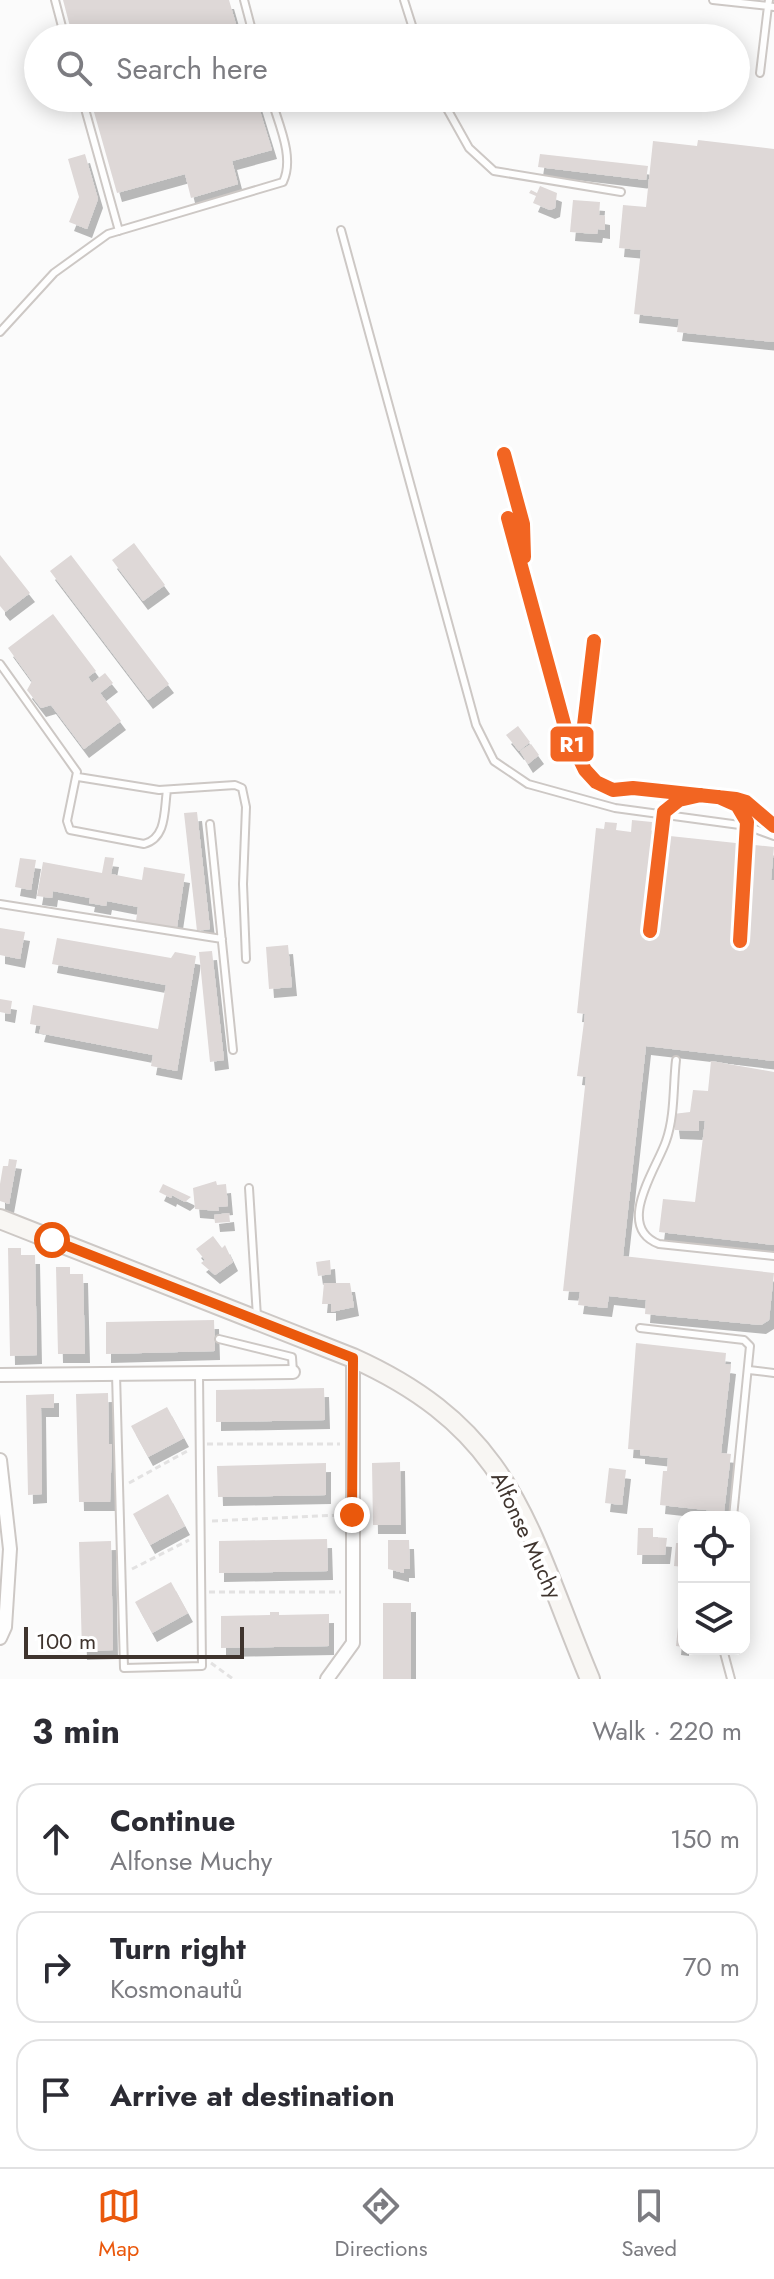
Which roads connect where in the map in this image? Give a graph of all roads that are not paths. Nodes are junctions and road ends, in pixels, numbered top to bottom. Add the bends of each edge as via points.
1 (55, 0) edge
2 (244, 0) edge
3 (404, 0) edge
4 (713, 0) edge
5 (770, 4) edge
6 (61, 24) edge
7 (250, 24) edge
8 (412, 24) edge
9 (760, 73) dead end
10 (86, 112) edge
11 (275, 112) edge
12 (449, 112) edge
13 (621, 192) dead end
14 (341, 230) dead end
15 (119, 231) junction
16 (0, 332) edge
17 (0, 664) edge
18 (78, 777) junction
19 (167, 790) junction
20 (210, 824) dead end
21 (774, 836) edge
22 (0, 904) edge
23 (222, 939) junction
24 (246, 959) dead end
25 (233, 1050) dead end
26 (676, 1060) dead end
27 (249, 1188) dead end
28 (0, 1219) edge
29 (774, 1256) edge
30 (257, 1320) junction
31 (640, 1328) dead end
32 (219, 1339) dead end
33 (353, 1358) junction
34 (749, 1370) junction
35 (199, 1371) junction
36 (116, 1372) junction
37 (293, 1372) joint
38 (774, 1373) edge
39 (0, 1375) edge
40 (0, 1460) edge
41 (734, 1511) edge
42 (0, 1638) edge
43 (725, 1655) edge
44 (327, 1679) edge
45 (590, 1679) edge
46 (731, 1679) edge

1 - 6 lane
2 - 7 lane
3 - 8 lane
4 - 5 lane
5 - 9 lane
10 - 15 lane
11 - 15 lane via 286,152 283,182
12 - 13 lane via 469,148 494,171
14 - 21 lane via 476,725 494,761 528,784 615,808 747,826
15 - 16 lane via 54,273
17 - 18 lane
18 - 19 lane
18 - 19 lane via 67,821 70,830 130,842 158,838
19 - 24 lane via 235,785 246,796
20 - 23 lane
22 - 23 lane
23 - 25 lane
26 - 29 lane via 668,1131 638,1210 640,1226 659,1244
27 - 30 lane
28 - 30 main road, Alfonse Muchy
30 - 33 main road, Alfonse Muchy
31 - 34 lane via 744,1340 751,1352
32 - 37 lane via 292,1357
33 - 44 street via 353,1643
33 - 45 main road, Alfonse Muchy via 437,1404 484,1451 527,1525
34 - 38 lane
34 - 41 lane
35 - 36 street
35 - 36 lane via 202,1666 124,1668
35 - 37 street
36 - 39 street
40 - 42 street via 10,1549
43 - 46 lane

